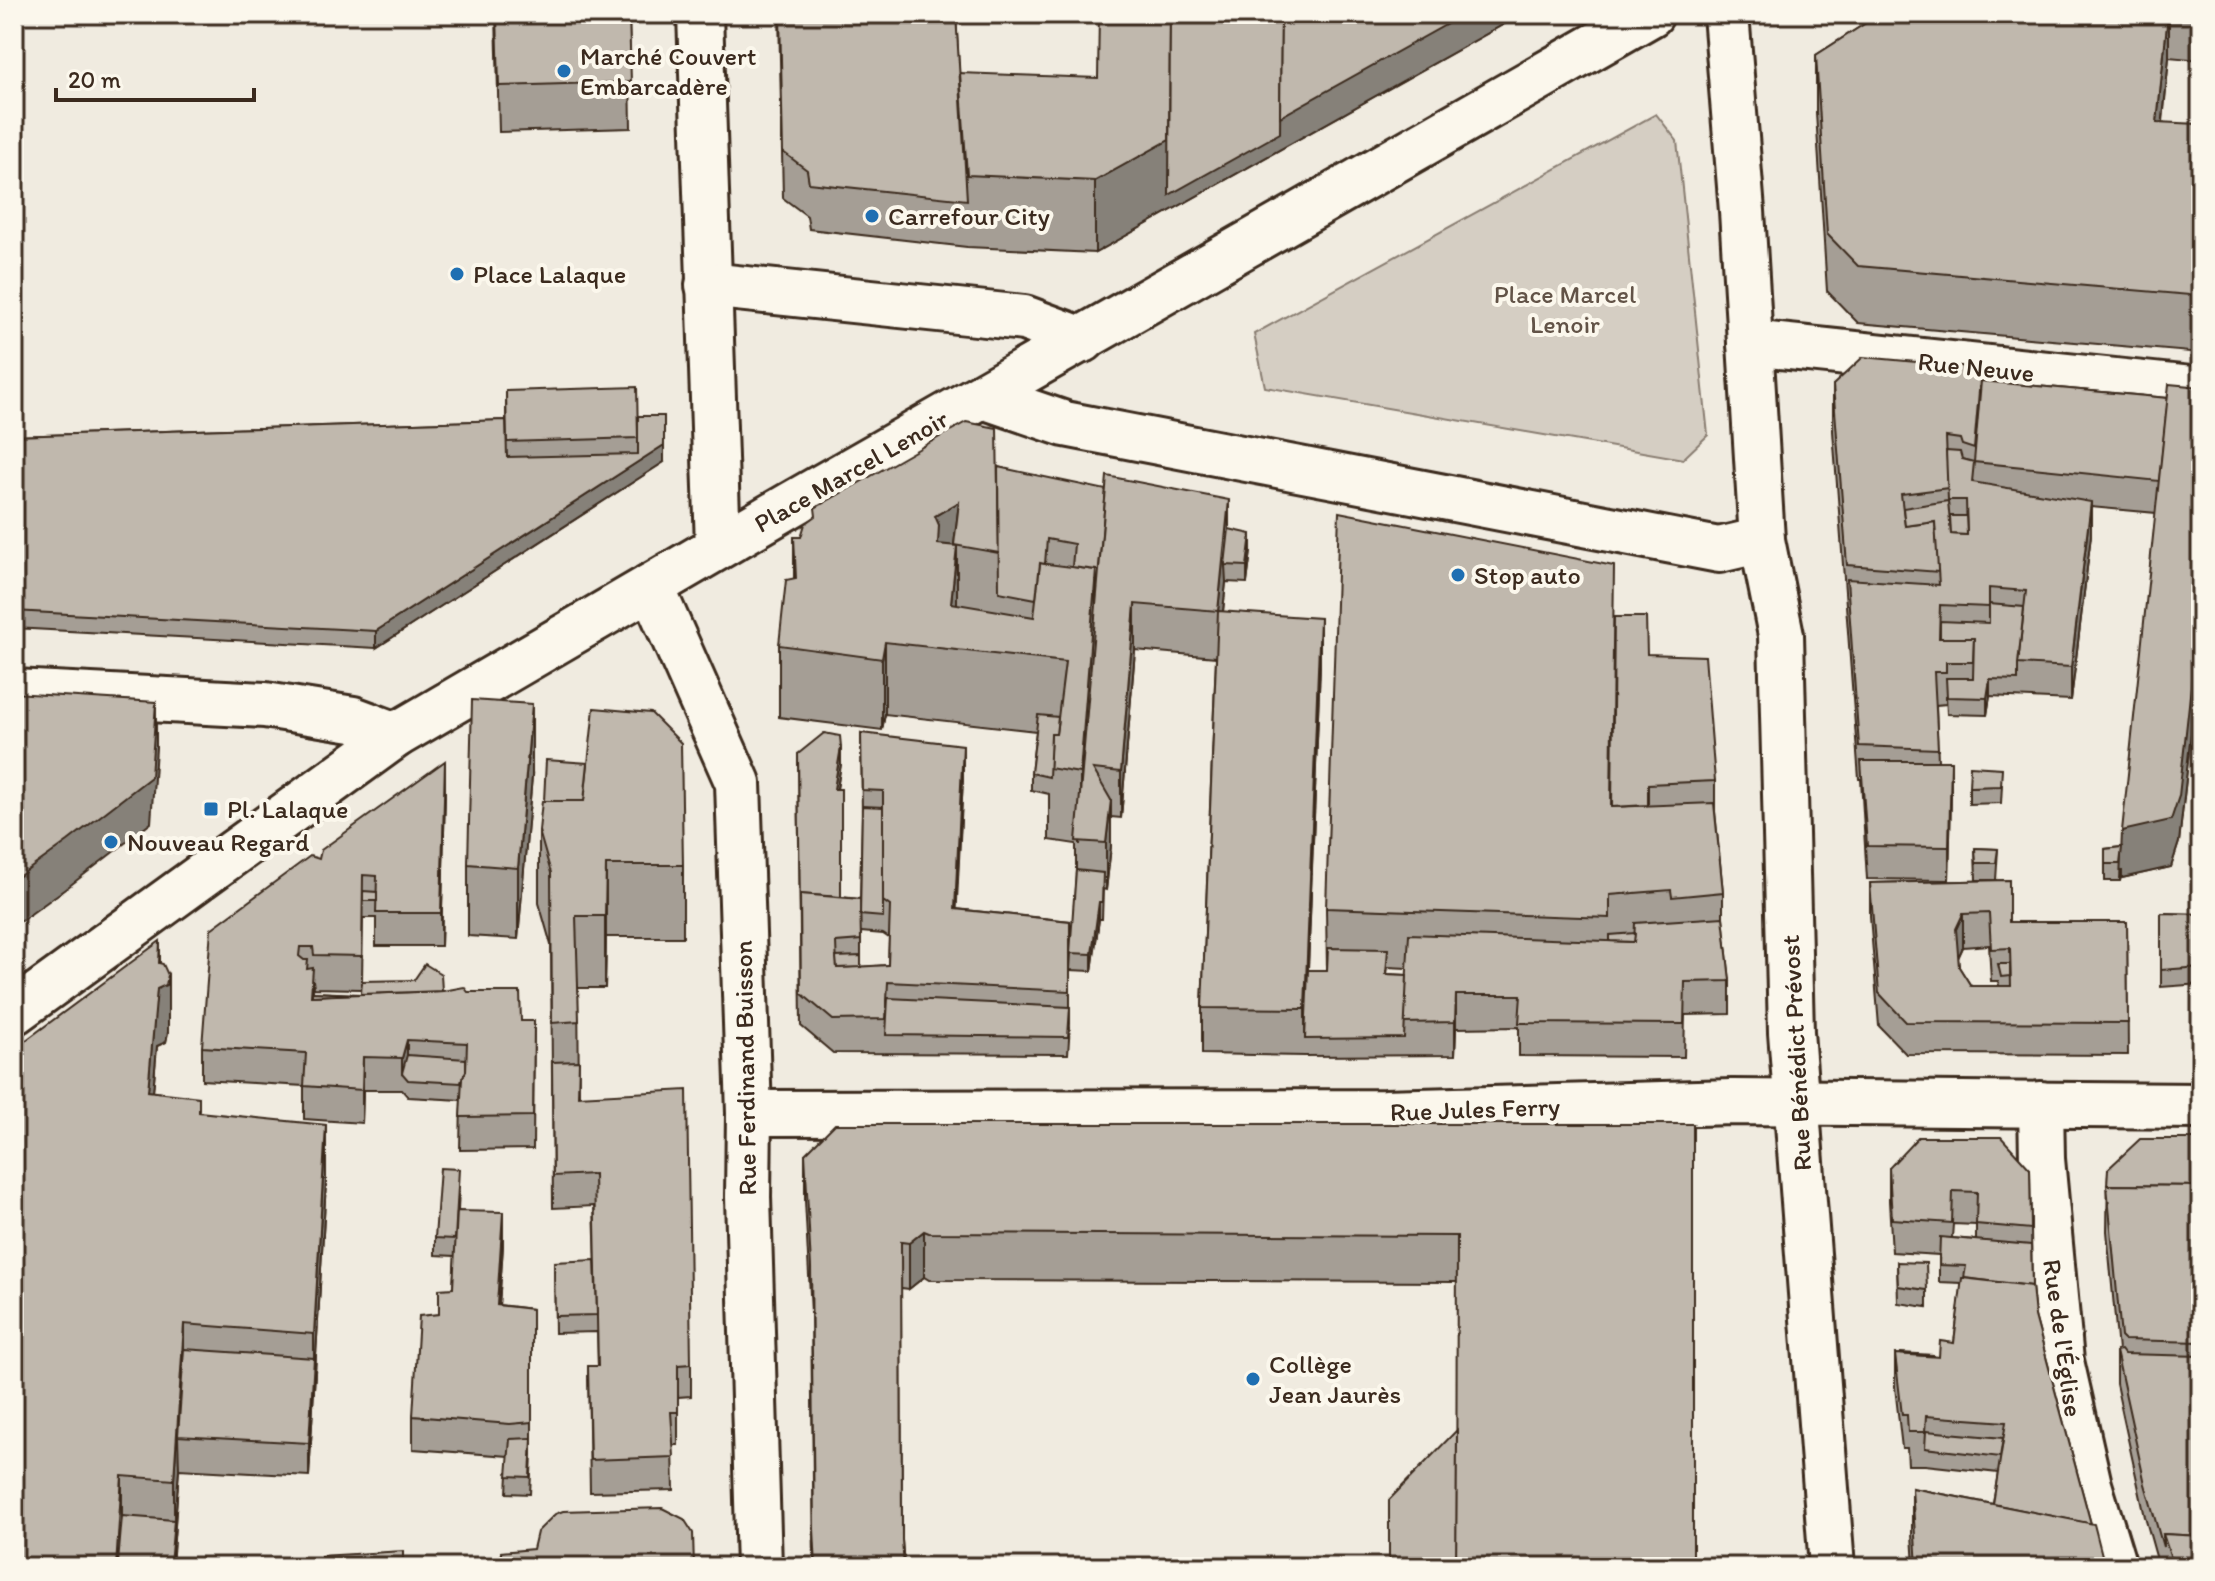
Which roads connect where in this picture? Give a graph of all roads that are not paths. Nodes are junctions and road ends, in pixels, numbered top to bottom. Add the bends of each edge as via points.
1 (700, 14) edge
2 (1651, 14) edge
3 (1726, 14) edge
4 (708, 285) junction
5 (1083, 340) junction
6 (1750, 343) junction
7 (2201, 390) edge
8 (983, 396) junction
9 (1762, 540) junction
10 (718, 546) junction
11 (651, 586) junction
12 (14, 692) edge
13 (396, 735) junction
14 (14, 1012) edge
15 (1796, 1102) junction
16 (2041, 1104) junction
17 (2201, 1106) edge
18 (749, 1113) junction
19 (759, 1567) edge
20 (1832, 1567) edge
21 (2114, 1567) edge

1 - 4 street
2 - 5 street, Place Marcel Lenoir
3 - 6 street
4 - 5 street via 1024,318
4 - 10 street
5 - 8 street, Place Marcel Lenoir
6 - 7 street, Rue Neuve
6 - 9 street
8 - 9 street via 1065,424 1719,550
8 - 10 street, Place Marcel Lenoir
9 - 15 street, Rue Bénédict Prévost via 1781,635
10 - 11 street
11 - 13 street
11 - 18 street, Rue Ferdinand Buisson via 738,783
12 - 13 street via 265,705 344,717
13 - 14 street
15 - 16 street, Rue Jules Ferry
15 - 18 street, Rue Jules Ferry via 1384,1112
15 - 20 street, Rue Bénédict Prévost
16 - 17 street, Rue Jules Ferry
16 - 21 street, Rue de l'Église via 2061,1361
18 - 19 street, Rue Ferdinand Buisson

